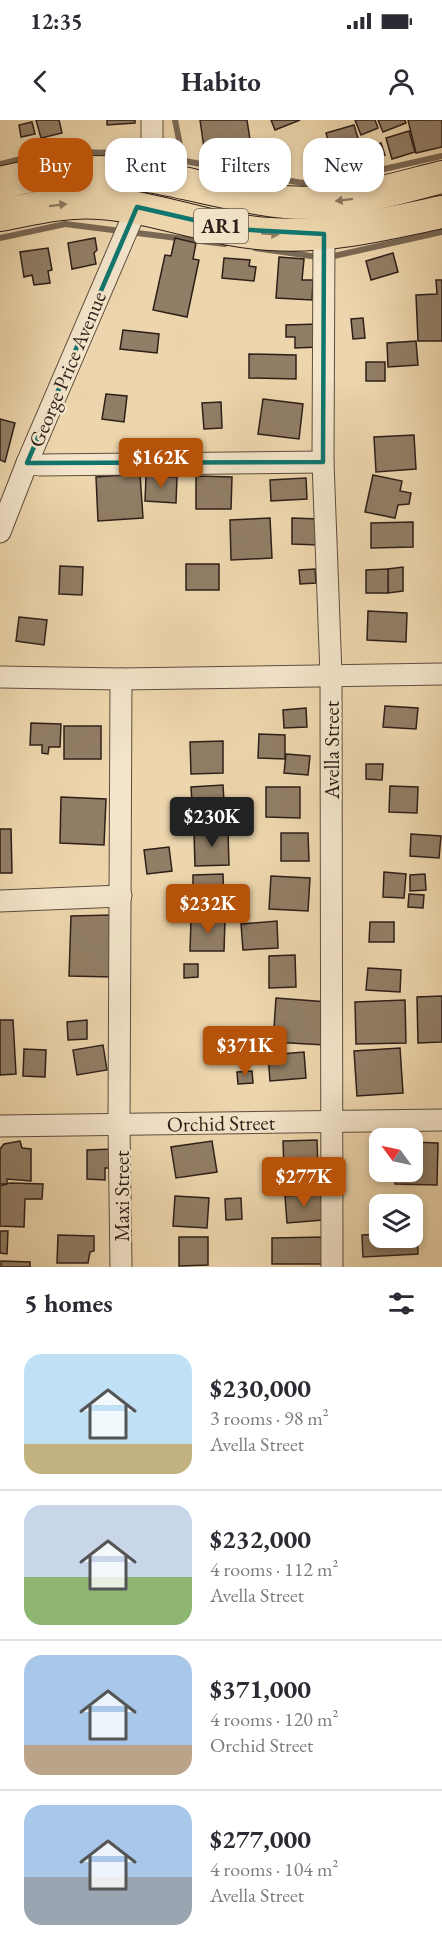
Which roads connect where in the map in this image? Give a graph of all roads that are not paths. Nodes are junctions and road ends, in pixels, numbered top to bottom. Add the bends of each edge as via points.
1 (152, 120) edge
2 (152, 138) edge
3 (105, 173) edge
4 (442, 177) edge
5 (0, 183) edge
6 (187, 184) edge
7 (137, 207) junction
8 (442, 212) edge
9 (0, 215) edge
10 (324, 234) junction
11 (323, 462) junction
12 (27, 463) junction
13 (0, 532) edge
14 (442, 674) edge
15 (331, 675) junction
16 (0, 677) edge
17 (121, 679) junction
18 (121, 896) junction
19 (0, 901) edge
20 (442, 1120) edge
21 (331, 1121) junction
22 (119, 1125) junction
23 (0, 1126) edge
24 (121, 1267) edge
25 (332, 1267) edge

1 - 2 street
3 - 5 highway, AR1 via 68,173
4 -> 6 highway, AR1 via 349,200 315,203 255,198
9 -> 7 highway, AR1 via 96,202
7 -> 10 highway, AR1 via 233,229 269,234
7 - 12 street, George Price Avenue
8 - 10 highway, AR1
10 - 11 street, Avella Street
11 - 12 street
11 - 15 street, Avella Street
12 - 13 street, George Price Avenue
14 - 15 street
15 - 17 street
15 - 21 street, Avella Street
16 - 17 street
17 - 18 street, Maxi Street
18 - 19 street
18 - 22 street, Maxi Street
20 - 21 street, Orchid Street
21 - 22 street, Orchid Street
21 - 25 street, Avella Street
22 - 23 street, Orchid Street
22 - 24 street, Maxi Street

